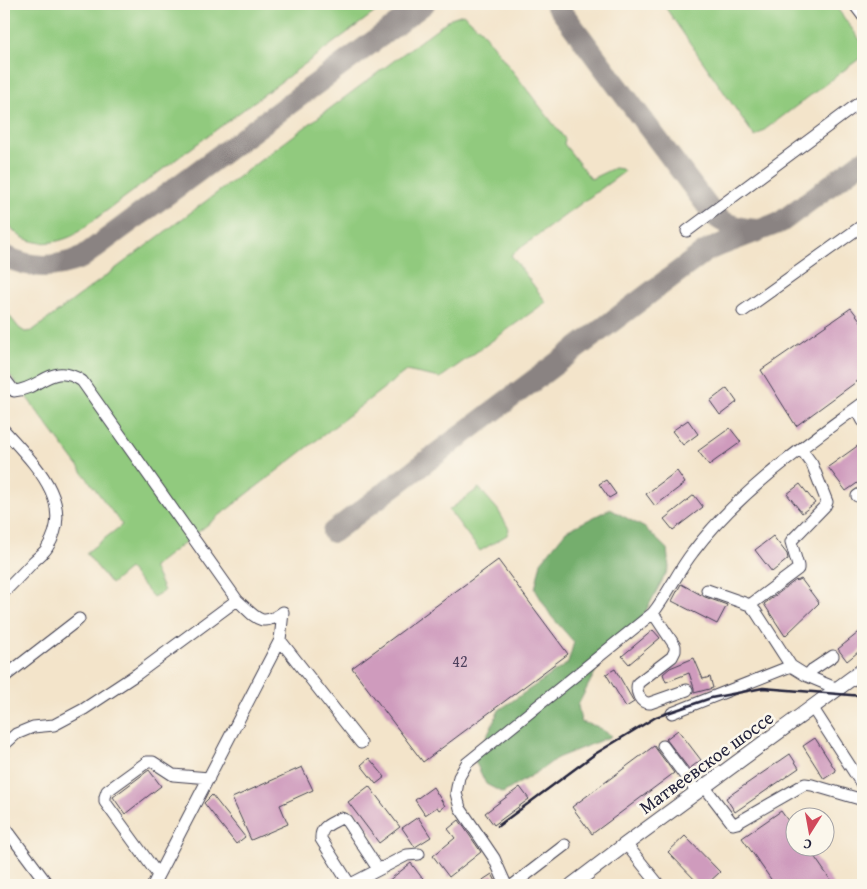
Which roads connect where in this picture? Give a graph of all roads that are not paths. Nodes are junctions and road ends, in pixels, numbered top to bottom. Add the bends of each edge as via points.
1 (854, 4) edge
2 (863, 16) edge
3 (863, 100) edge
4 (863, 225) edge
5 (687, 231) dead end
6 (743, 311) dead end
7 (4, 378) edge
8 (860, 406) edge
9 (863, 421) edge
10 (4, 430) edge
11 (802, 448) junction
12 (707, 590) dead end
13 (4, 592) edge
14 (237, 600) junction
15 (750, 605) junction
16 (653, 613) junction
17 (79, 619) dead end
18 (280, 640) junction
19 (832, 656) dead end
20 (791, 666) junction
21 (863, 670) edge
22 (807, 676) junction
23 (4, 677) edge
24 (838, 689) junction
25 (687, 690) dead end
26 (812, 707) junction
27 (672, 713) dead end
28 (361, 743) dead end
29 (4, 745) edge
30 (662, 746) dead end
31 (209, 778) junction
32 (863, 786) edge
33 (700, 789) junction
34 (863, 800) edge
35 (4, 826) edge
36 (626, 844) junction
37 (565, 845) dead end
38 (419, 854) dead end
39 (378, 869) junction
40 (156, 880) edge
41 (48, 885) edge
42 (349, 885) edge
43 (506, 885) edge
44 (513, 885) edge
45 (572, 885) edge
46 (659, 885) edge

1 - 2 street
3 - 5 street
4 - 6 street
7 - 14 street via 14,392 58,373 73,375 82,381
8 - 9 street
8 - 11 street
10 - 13 street via 34,463 57,506 56,527 47,548
11 - 15 street via 827,502 791,542 798,569
11 - 16 street via 720,520 692,552
12 - 15 street
14 - 18 street via 259,619 268,621 283,612
14 - 29 street via 84,710 54,725 33,727 16,734
15 - 20 street
16 - 25 street via 675,646 675,651 636,688 646,703
16 - 43 street via 467,763 459,777 456,793 460,808 494,858
17 - 23 street
18 - 28 street
18 - 31 street
19 - 22 street
20 - 22 street
20 - 27 street
21 - 24 main road, Матвеевское шоссе
22 - 24 street
24 - 26 main road, Матвеевское шоссе
26 - 32 street
26 - 33 main road, Матвеевское шоссе
30 - 33 street
31 - 40 street
31 - 40 street via 174,775 153,762 147,762 107,791 105,802
33 - 34 street via 735,824 805,784
33 - 36 main road, Матвеевское шоссе
35 - 41 street
36 - 45 main road, Матвеевское шоссе
36 - 46 street
37 - 44 street
38 - 39 street via 407,855
39 - 42 street
39 - 42 street via 346,820 341,818 320,832

